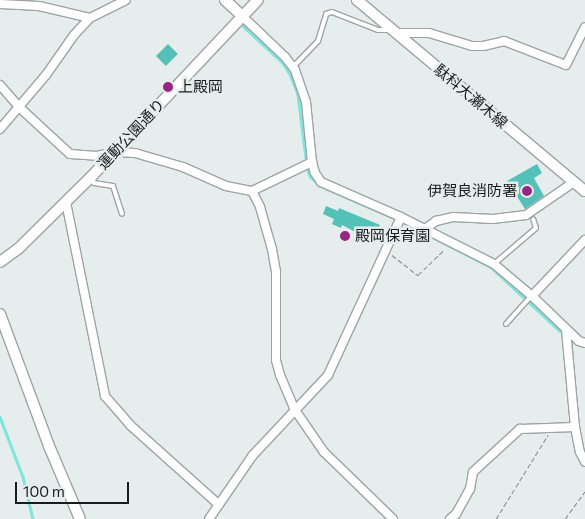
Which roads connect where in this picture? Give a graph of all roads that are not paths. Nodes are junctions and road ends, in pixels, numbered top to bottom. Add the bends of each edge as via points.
1 (126, 0) edge
2 (225, 0) edge
3 (258, 0) edge
4 (357, 0) edge
5 (0, 4) edge
6 (242, 16) junction
7 (90, 18) junction
8 (585, 27) edge
9 (395, 32) junction
10 (293, 67) junction
11 (0, 86) edge
12 (19, 107) junction
13 (0, 129) edge
14 (114, 152) junction
15 (312, 162) junction
16 (90, 176) junction
17 (574, 182) junction
18 (252, 191) junction
19 (585, 192) edge
20 (66, 202) junction
21 (122, 214) dead end
22 (401, 217) junction
23 (533, 219) dead end
24 (425, 230) junction
25 (585, 240) edge
26 (0, 262) edge
27 (494, 264) junction
28 (530, 298) junction
29 (0, 314) edge
30 (506, 324) dead end
31 (566, 330) junction
32 (585, 343) edge
33 (295, 410) junction
34 (575, 427) junction
35 (585, 462) edge
36 (218, 504) junction
37 (80, 519) edge
38 (209, 519) edge
39 (392, 519) edge
40 (450, 519) edge

1 - 7 street
2 - 6 street
3 - 6 street, 運動公園通り
4 - 9 street, 駄科大瀬木線
5 - 7 street via 39,6
6 - 10 street
6 - 14 street, 運動公園通り
7 - 12 street
8 - 9 street via 566,66 504,42 472,46 428,33
9 - 10 lane via 378,30 338,14 326,14 318,41
9 - 17 street, 駄科大瀬木線
10 - 15 street via 306,102
11 - 12 street
12 - 13 street
12 - 14 street via 70,154 97,156
14 - 16 street, 運動公園通り
14 - 18 street via 160,158 213,181
15 - 18 street
15 - 22 street via 320,182
16 - 20 street, 運動公園通り
16 - 21 lane via 94,183 113,186
17 - 19 street, 駄科大瀬木線
17 - 24 street via 526,215 493,219 453,217 436,221
18 - 33 street via 265,224 276,272 276,360
20 - 26 street, 運動公園通り via 18,250
20 - 36 street via 105,396 130,425
22 - 24 street
22 - 33 street via 328,375
23 - 27 lane via 536,228
24 - 27 street
25 - 28 street
27 - 28 street
28 - 30 lane
28 - 31 street
29 - 37 street
31 - 32 street
31 - 34 street
33 - 36 street via 253,455
33 - 39 street via 324,452
34 - 35 street
34 - 40 street via 520,429 473,472 470,489
36 - 38 street

